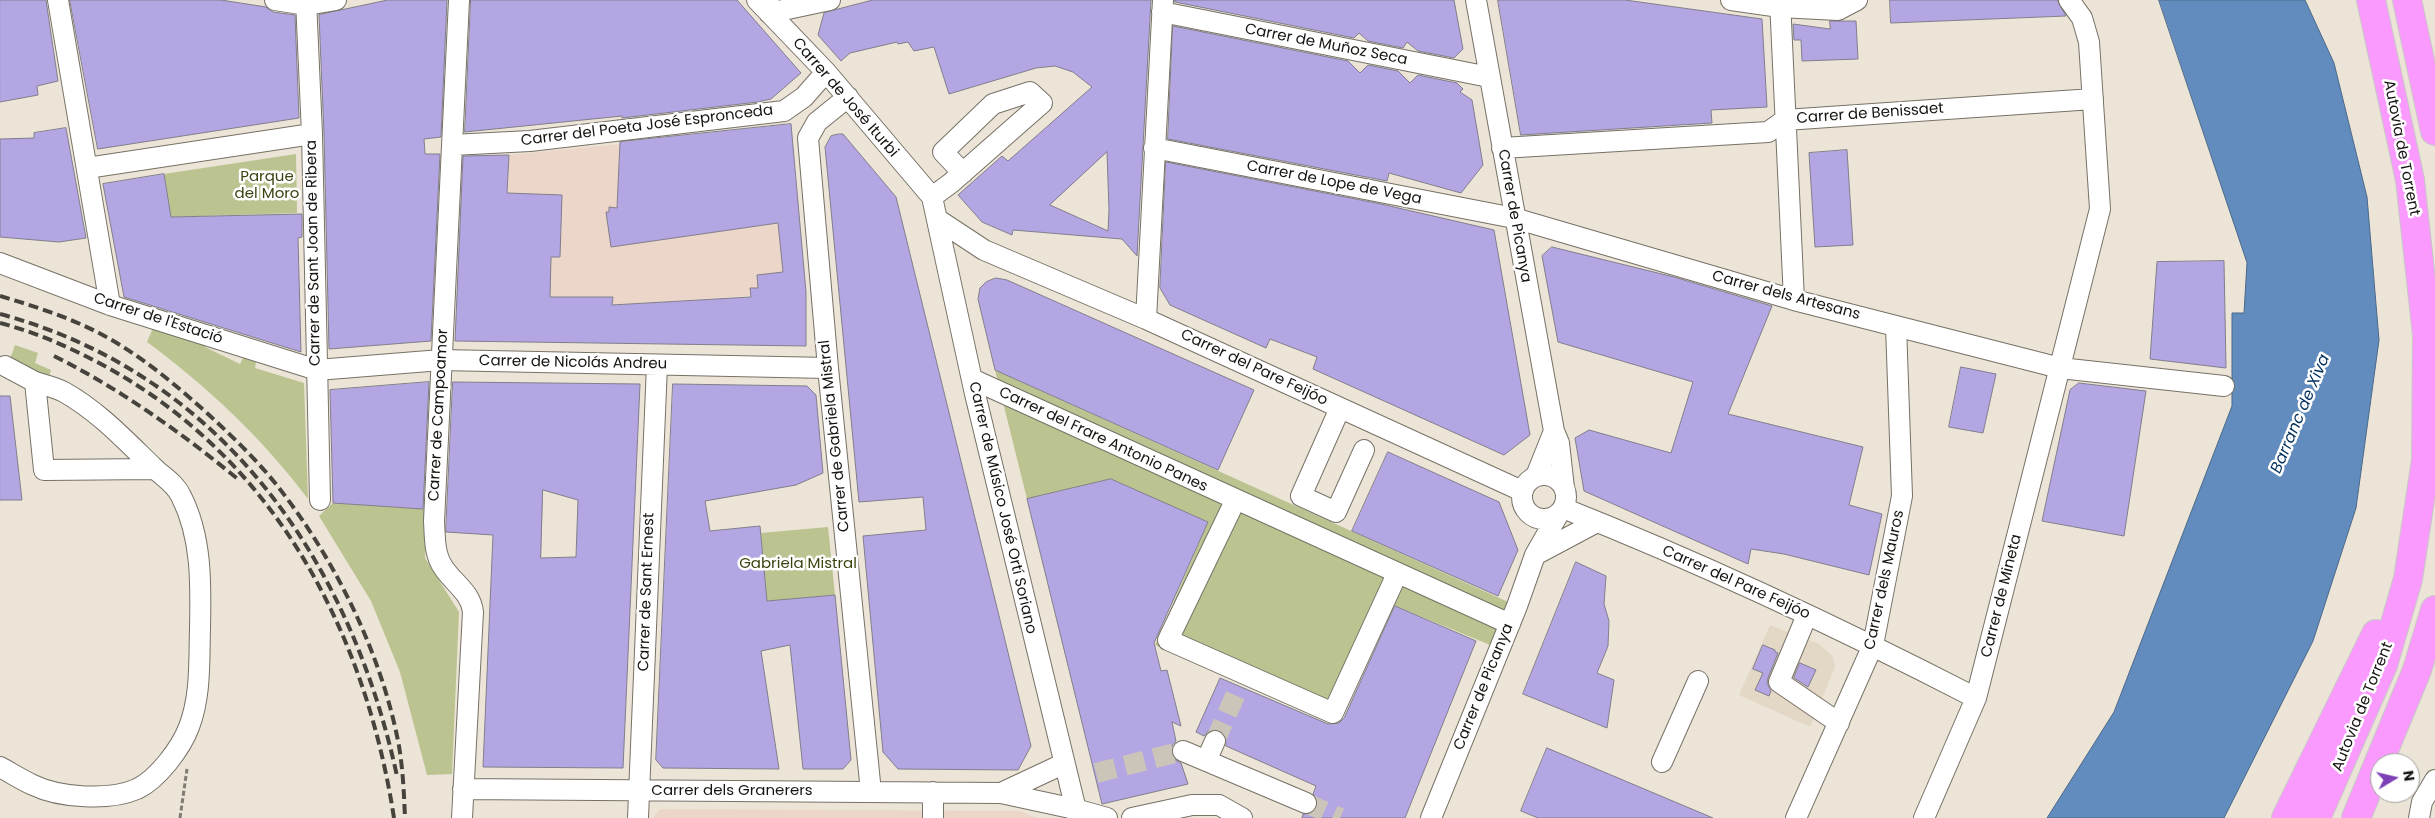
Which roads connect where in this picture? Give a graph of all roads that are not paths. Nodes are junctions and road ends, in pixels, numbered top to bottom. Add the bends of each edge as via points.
1 (58, 0) edge
2 (275, 0) edge
3 (336, 0) edge
4 (459, 0) edge
5 (830, 0) edge
6 (1476, 0) edge
7 (1731, 0) edge
8 (1857, 0) edge
9 (2069, 0) edge
10 (2371, 0) edge
11 (2407, 0) edge
12 (306, 3) edge
13 (1780, 3) edge
14 (765, 4) edge
15 (1163, 6) edge
16 (826, 72) junction
17 (1489, 77) junction
18 (848, 97) junction
19 (2093, 99) junction
20 (1785, 120) junction
21 (2435, 131) edge
22 (312, 134) junction
23 (452, 145) junction
24 (1154, 148) junction
25 (1502, 148) junction
26 (88, 168) junction
27 (962, 173) junction
28 (932, 197) junction
29 (1514, 218) junction
30 (937, 219) junction
31 (984, 250) junction
32 (944, 251) junction
33 (0, 263) edge
34 (1794, 300) junction
35 (110, 305) junction
36 (1146, 319) junction
37 (1896, 326) junction
38 (2427, 335) junction
39 (441, 360) junction
40 (2, 362) edge
41 (657, 365) junction
42 (828, 368) junction
43 (2060, 368) junction
44 (317, 370) junction
45 (972, 379) junction
46 (35, 382) junction
47 (2224, 386) dead end
48 (1340, 408) junction
49 (1554, 431) junction
50 (1364, 450) dead end
51 (154, 469) junction
52 (1536, 476) junction
53 (1522, 491) junction
54 (320, 500) dead end
55 (1235, 501) junction
56 (1562, 503) junction
57 (1532, 516) junction
58 (1597, 522) junction
59 (1535, 555) junction
60 (1397, 574) junction
61 (2435, 610) edge
62 (1807, 615) junction
63 (1510, 624) junction
64 (1873, 645) junction
65 (2435, 663) edge
66 (1698, 681) dead end
67 (1976, 698) junction
68 (1839, 722) junction
69 (1215, 741) tunnel mouth
70 (1183, 751) tunnel mouth
71 (2402, 753) edge
72 (1206, 761) junction
73 (1662, 762) dead end
74 (1064, 764) junction
75 (0, 767) edge
76 (2435, 780) edge
77 (463, 789) junction
78 (639, 791) junction
79 (871, 792) junction
80 (933, 792) junction
81 (1001, 793) junction
82 (1306, 803) tunnel mouth
83 (2383, 803) edge
84 (1077, 813) edge
85 (462, 818) edge
86 (638, 818) edge
87 (933, 818) edge
88 (1107, 818) edge
89 (1132, 818) edge
90 (1242, 818) edge
91 (1432, 818) edge
92 (1796, 818) edge
93 (1924, 818) edge
94 (2286, 818) edge
95 (2316, 818) edge
96 (2356, 818) edge
97 (2378, 818) edge
98 (2419, 818) edge

1 - 26 street
2 - 12 street
3 - 12 street
4 - 23 street, Carrer de Campoamor
5 - 14 street
6 - 17 street, Carrer de Picanya
7 - 13 street
8 - 13 street via 1838,10
9 - 19 street via 2082,18 2089,42
10 - 38 highway, Autovia de Torrent via 2410,180
11 - 21 highway
12 - 22 street, Carrer de Sant Joan de Ribera
13 - 20 street
14 - 16 street, Carrer de José Iturbi
15 - 17 street, Carrer de Muñoz Seca
15 - 24 street
16 - 18 street, Carrer de José Iturbi
16 - 23 street, Carrer del Poeta José Espronceda via 804,97 784,110 530,141
17 - 25 street, Carrer de Picanya
18 - 28 street, Carrer de José Iturbi
18 - 42 street, Carrer de Gabriela Mistral via 817,122 808,138
19 - 20 street, Carrer de Benissaet
19 - 43 street via 2100,209
20 - 25 street, Carrer de Benissaet via 1768,132
20 - 34 street
22 - 26 street
22 - 44 street, Carrer de Sant Joan de Ribera
23 - 39 street, Carrer de Campoamor
24 - 29 street, Carrer de Lope de Vega
24 - 36 street
25 - 29 street, Carrer de Picanya
26 - 35 street
27 - 27 street via 984,154 1042,103 1030,92 993,104 943,152
27 - 28 street
28 - 30 street, Carrer de Músico José Ortí Soriano
29 - 34 street, Carrer dels Artesans
29 - 49 street, Carrer de Picanya
30 - 31 street, Carrer del Pare Feijóo
30 - 32 street, Carrer de Músico José Ortí Soriano
31 - 32 street, Carrer del Pare Feijóo
31 - 36 street, Carrer del Pare Feijóo
32 - 45 street, Carrer de Músico José Ortí Soriano
33 - 35 street, Carrer de l'Estació
34 - 37 street, Carrer dels Artesans
35 - 44 street, Carrer de l'Estació
36 - 48 street, Carrer del Pare Feijóo
37 - 43 street, Carrer dels Artesans
37 - 64 street, Carrer dels Mauros via 1902,496
38 - 94 highway via 2413,460 2394,577 2374,642
38 - 95 highway, Autovia de Torrent via 2426,460 2408,578 2383,666
39 - 41 street, Carrer de Nicolás Andreu
39 - 44 street, Carrer de Nicolás Andreu
39 - 77 street, Carrer de Campoamor via 435,545 442,566 472,601 473,612
40 - 46 street
41 - 42 street, Carrer de Nicolás Andreu
41 - 78 street, Carrer de Sant Ernest
42 - 79 street, Carrer de Gabriela Mistral
43 - 47 street, Carrer dels Artesans
43 - 67 street, Carrer de Mineta
44 - 54 street, Carrer de Sant Joan de Ribera
45 - 55 street, Carrer del Frare Antonio Panes
45 - 74 street, Carrer de Músico José Ortí Soriano
46 - 51 street via 63,391 121,434
46 - 51 street via 44,470
48 - 50 street via 1301,496 1336,512
48 - 53 street, Carrer del Pare Feijóo
49 - 52 street
49 - 56 street, Carrer de Picanya via 1559,443
51 - 75 street via 167,477 181,495 196,532 201,589 199,679 183,742 164,767 137,789 107,796 74,796 34,786
52 - 53 street
52 - 56 street via 1556,478
53 - 57 street via 1523,505
55 - 60 street, Carrer del Frare Antonio Panes
55 - 60 street via 1168,640 1242,680 1333,713
56 - 57 street via 1547,519
56 - 58 street, Carrer del Pare Feijóo
56 - 59 street, Carrer de Picanya
57 - 59 street, Carrer de Picanya
58 - 59 street
58 - 62 street, Carrer del Pare Feijóo
59 - 63 street, Carrer de Picanya
60 - 63 street, Carrer del Frare Antonio Panes
61 - 96 highway via 2417,670
62 - 64 street, Carrer del Pare Feijóo
62 - 68 street via 1779,682
63 - 91 street, Carrer de Picanya
64 - 67 street, Carrer del Pare Feijóo
64 - 68 street, Carrer dels Mauros
65 - 71 highway
66 - 73 street
67 - 93 street, Carrer de Mineta
68 - 92 street, Carrer dels Mauros
69 - 72 street
70 - 72 street
72 - 82 street
74 - 81 street, Carrer dels Granerers
74 - 84 street, Carrer de Músico José Ortí Soriano
76 - 98 street via 2422,802
77 - 78 street, Carrer dels Granerers
77 - 85 street, Carrer de Campoamor
78 - 79 street, Carrer dels Granerers
78 - 86 street, Carrer de Sant Ernest
79 - 80 street, Carrer dels Granerers
80 - 81 street, Carrer dels Granerers
80 - 87 street
81 - 84 street, Carrer dels Granerers
83 - 97 highway
84 - 88 street, Carrer dels Granerers
89 - 90 street via 1192,805 1219,805

